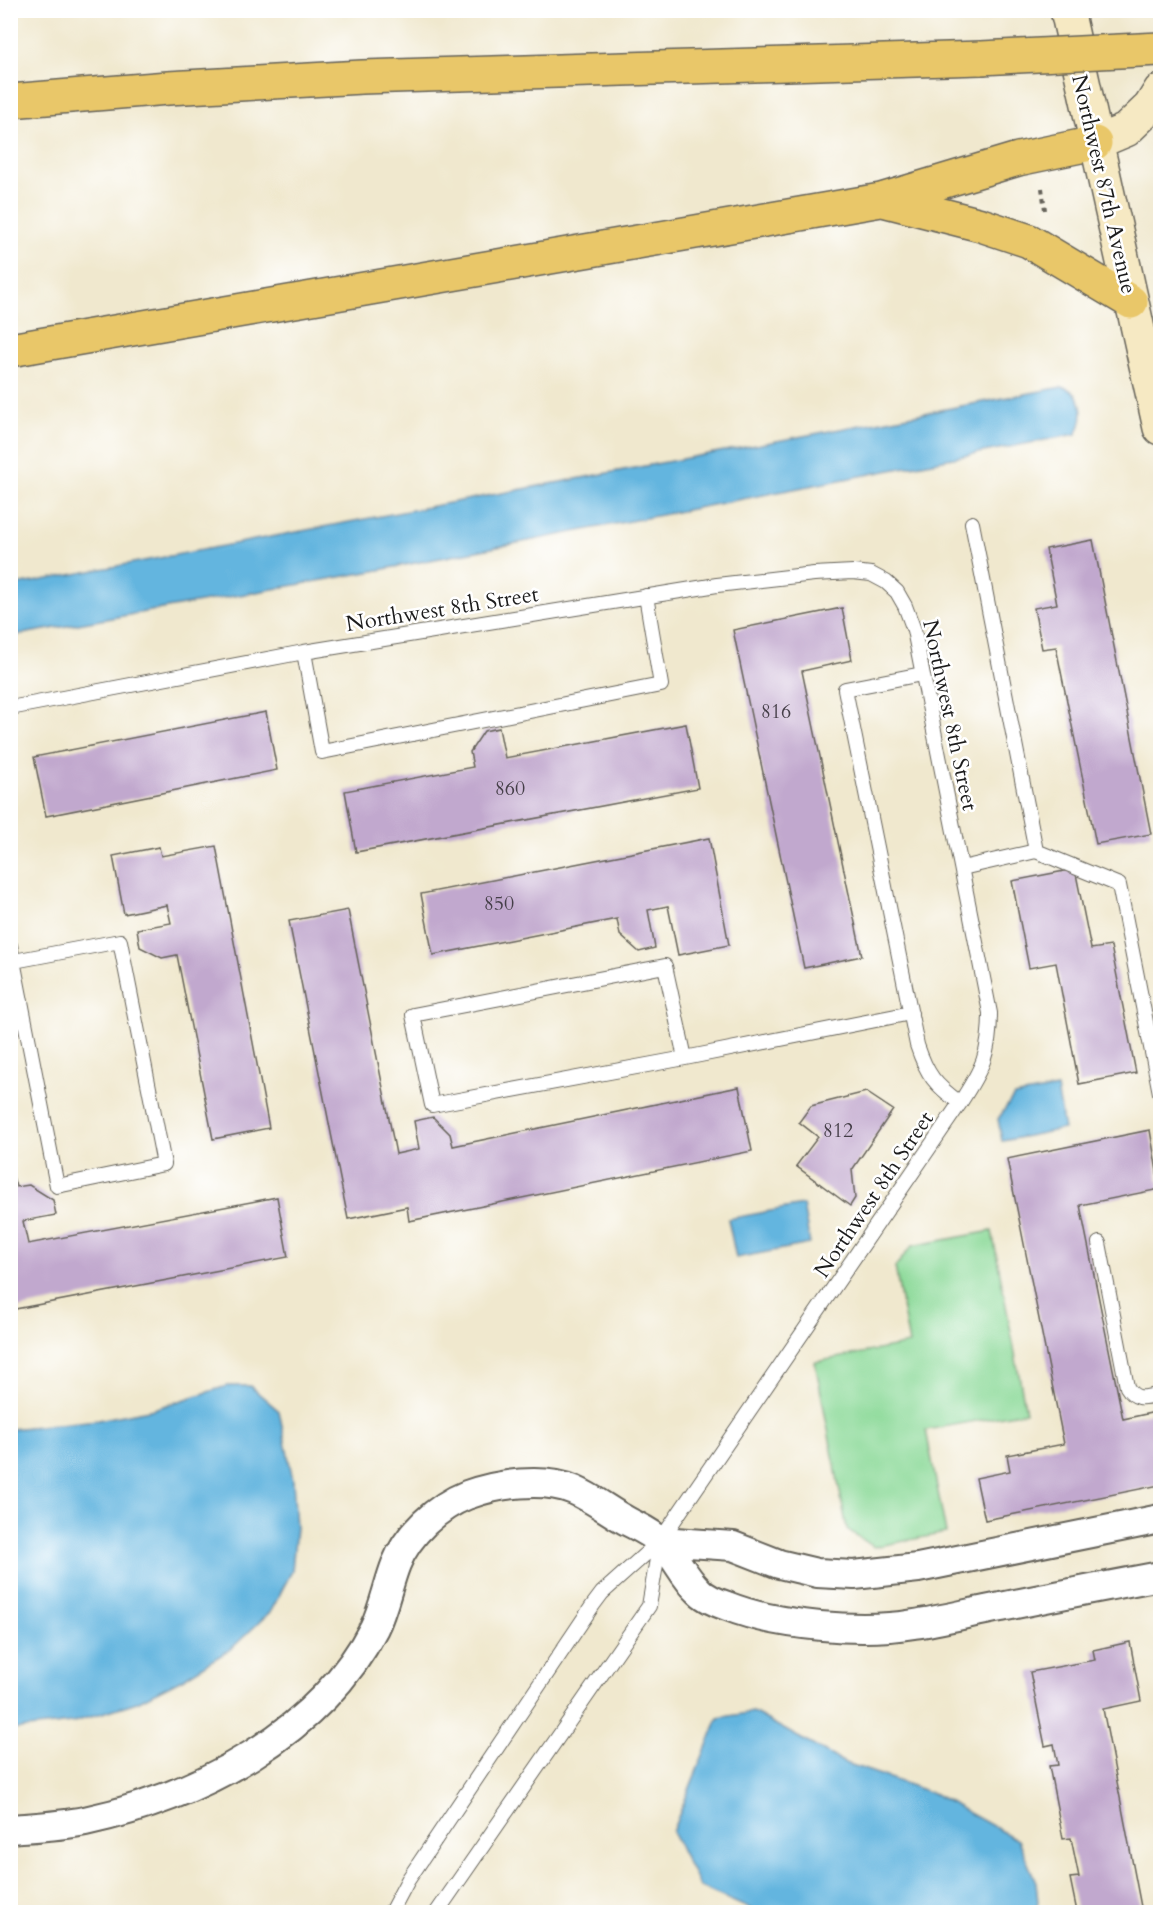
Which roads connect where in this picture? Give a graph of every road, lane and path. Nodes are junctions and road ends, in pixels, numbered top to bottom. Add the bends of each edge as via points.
1 (1067, 10) edge
2 (1161, 49) edge
3 (1161, 91) edge
4 (10, 101) edge
5 (1095, 143) junction
6 (1042, 188) dead end
7 (881, 200) junction
8 (1045, 210) dead end
9 (1131, 302) junction
10 (10, 350) edge
11 (1161, 428) edge
12 (972, 523) dead end
13 (646, 596) junction
14 (304, 652) junction
15 (922, 674) junction
16 (10, 708) edge
17 (1036, 851) junction
18 (962, 868) junction
19 (10, 945) edge
20 (14, 961) junction
21 (910, 1013) junction
22 (685, 1058) junction
23 (1161, 1093) edge
24 (960, 1103) junction
25 (1099, 1243) dead end
26 (1161, 1394) edge
27 (1161, 1519) edge
28 (660, 1541) junction
29 (1161, 1576) edge
30 (10, 1829) edge
31 (391, 1912) edge
32 (437, 1912) edge

1 - 5 main road, Northwest 87th Avenue
2 - 4 highway, bridge via 362,77
3 - 5 main road via 1126,130
5 - 7 highway via 1018,159
5 - 9 main road, Northwest 87th Avenue
6 - 8 path
7 - 9 highway via 981,225 1029,242
7 - 10 highway
9 - 11 main road, Northwest 87th Avenue
12 - 17 lane
13 - 14 lane, Northwest 8th Street
13 - 14 lane via 661,685 322,752
13 - 15 lane, Northwest 8th Street via 814,574 871,574 897,592 905,606
14 - 16 lane, Northwest 8th Street
15 - 18 lane, Northwest 8th Street
15 - 21 lane via 846,689
17 - 18 lane
17 - 23 lane via 1119,885
18 - 24 lane, Northwest 8th Street via 990,1013 990,1036 986,1059
19 - 20 lane
20 - 20 lane via 57,1185 164,1164 120,941
21 - 22 lane
21 - 24 lane via 924,1064 938,1087
22 - 22 lane via 432,1105 413,1015 665,966
24 - 28 lane, Northwest 8th Street
25 - 26 lane via 1127,1387 1139,1398
27 - 28 street via 918,1568 854,1575 817,1573 779,1564 733,1546
28 - 29 street via 699,1592 728,1606 772,1618 869,1629 915,1624
28 - 30 street via 571,1488 537,1482 500,1486 465,1496 431,1517 407,1542 376,1626 355,1661 294,1724 225,1772 175,1793 82,1821
28 - 31 lane via 592,1605 408,1880
28 - 32 lane via 650,1606

